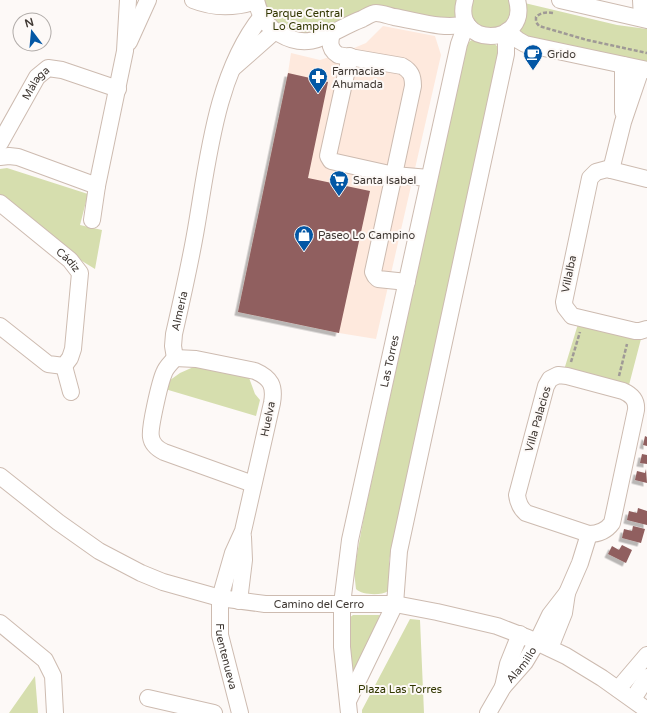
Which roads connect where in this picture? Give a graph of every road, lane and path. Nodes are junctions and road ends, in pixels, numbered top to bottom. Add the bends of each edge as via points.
1 (128, 0) edge
2 (148, 0) edge
3 (192, 0) edge
4 (465, 0) edge
5 (517, 0) edge
6 (641, 0) edge
7 (256, 1) edge
8 (557, 6) edge
9 (622, 7) edge
10 (262, 16) junction
11 (644, 19) edge
12 (468, 25) junction
13 (275, 31) junction
14 (506, 32) junction
15 (332, 34) junction
16 (125, 51) junction
17 (647, 53) edge
18 (350, 56) junction
19 (623, 65) junction
20 (232, 69) junction
21 (644, 69) edge
22 (118, 89) junction
23 (623, 122) junction
24 (0, 143) edge
25 (0, 156) edge
26 (611, 170) junction
27 (394, 175) junction
28 (429, 178) junction
29 (647, 179) edge
30 (97, 186) junction
31 (0, 204) edge
32 (92, 220) dead end
33 (407, 282) junction
34 (584, 319) junction
35 (0, 326) edge
36 (647, 329) edge
37 (630, 330) junction
38 (175, 358) junction
39 (64, 366) junction
40 (567, 376) junction
41 (616, 389) junction
42 (71, 392) dead end
43 (0, 476) edge
44 (253, 484) junction
45 (243, 531) junction
46 (589, 534) junction
47 (220, 598) junction
48 (239, 601) junction
49 (342, 604) junction
50 (395, 604) junction
51 (0, 623) edge
52 (520, 634) junction
53 (544, 645) junction
54 (647, 655) edge
55 (647, 677) edge
56 (503, 687) junction
57 (618, 689) junction
58 (148, 698) dead end
59 (633, 699) junction
60 (349, 707) edge
61 (647, 710) edge
62 (55, 713) edge
63 (214, 713) edge
64 (240, 713) edge
65 (488, 713) edge

1 - 16 street
2 - 16 street
3 - 7 street via 221,6 246,5
4 - 12 street via 463,11
5 - 14 street via 517,16 512,27
6 - 11 street
7 - 10 street
8 - 9 street
8 - 17 path via 536,17 539,26
9 - 11 street
10 - 13 street
10 - 20 street, Almería via 246,38
12 - 14 street via 485,36 498,36
12 - 15 street via 442,26 376,13
12 - 28 street, Las Torres via 459,44
13 - 15 street via 286,38 305,42 319,40
13 - 20 street, Almería
14 - 19 street via 525,44
14 - 50 street, Las Torres via 506,54 399,551
15 - 18 street via 330,40 333,52
16 - 22 street
18 - 27 street via 402,66 410,71 413,78
18 - 27 street via 328,156 331,161
19 - 21 street
19 - 23 street
20 - 38 street, Almería via 225,85 209,153 173,340
21 - 23 street
22 - 24 street, Málaga via 62,70 48,68 37,77
22 - 30 street
23 - 26 street
25 - 30 street via 18,157
26 - 29 street, Villalba
26 - 34 street, Villalba via 602,169 596,172 588,182 564,296 568,312 572,316
27 - 28 street
27 - 33 street via 374,272 378,279
28 - 33 street, Las Torres
30 - 32 street
31 - 39 street, Cádiz via 70,260 80,273 74,349
33 - 49 street, Las Torres via 350,540
34 - 37 street, Villalba
34 - 40 path
35 - 39 street via 48,364
36 - 37 street, Villalba
37 - 41 path
38 - 44 street via 167,367 162,379 151,427 152,442 164,452
38 - 44 street, Huelva via 196,359 255,371 270,380 272,403
39 - 42 street
40 - 41 street, Villa Palacios
40 - 46 street, Villa Palacios via 553,377 547,382 517,495 522,510 526,513
41 - 46 street, Villa Palacios via 631,395 636,402 636,410 612,523 602,532
43 - 47 street, Camino del Cerro via 58,522 119,562 163,582
44 - 45 street, Huelva
45 - 47 street, Huelva via 233,553
45 - 48 street, Huelva via 244,560
46 - 53 street via 567,593 550,615
47 - 48 street, Camino del Cerro
47 - 64 street, Fuentenueva via 220,635
48 - 49 street, Camino del Cerro via 283,605
49 - 50 street, Camino del Cerro
49 - 60 street, Las Torres via 342,647
50 - 52 street, Camino del Cerro via 497,626
50 - 60 street, Las Torres
51 - 62 street via 45,660 53,676
52 - 53 street, Camino del Cerro
52 - 56 street, Alamillo via 508,664
53 - 56 street, Alamillo
53 - 57 street, Camino del Cerro
54 - 57 street
55 - 59 street
56 - 65 street, Alamillo
57 - 59 street, Camino del Cerro
58 - 63 street
59 - 61 street, Camino del Cerro

